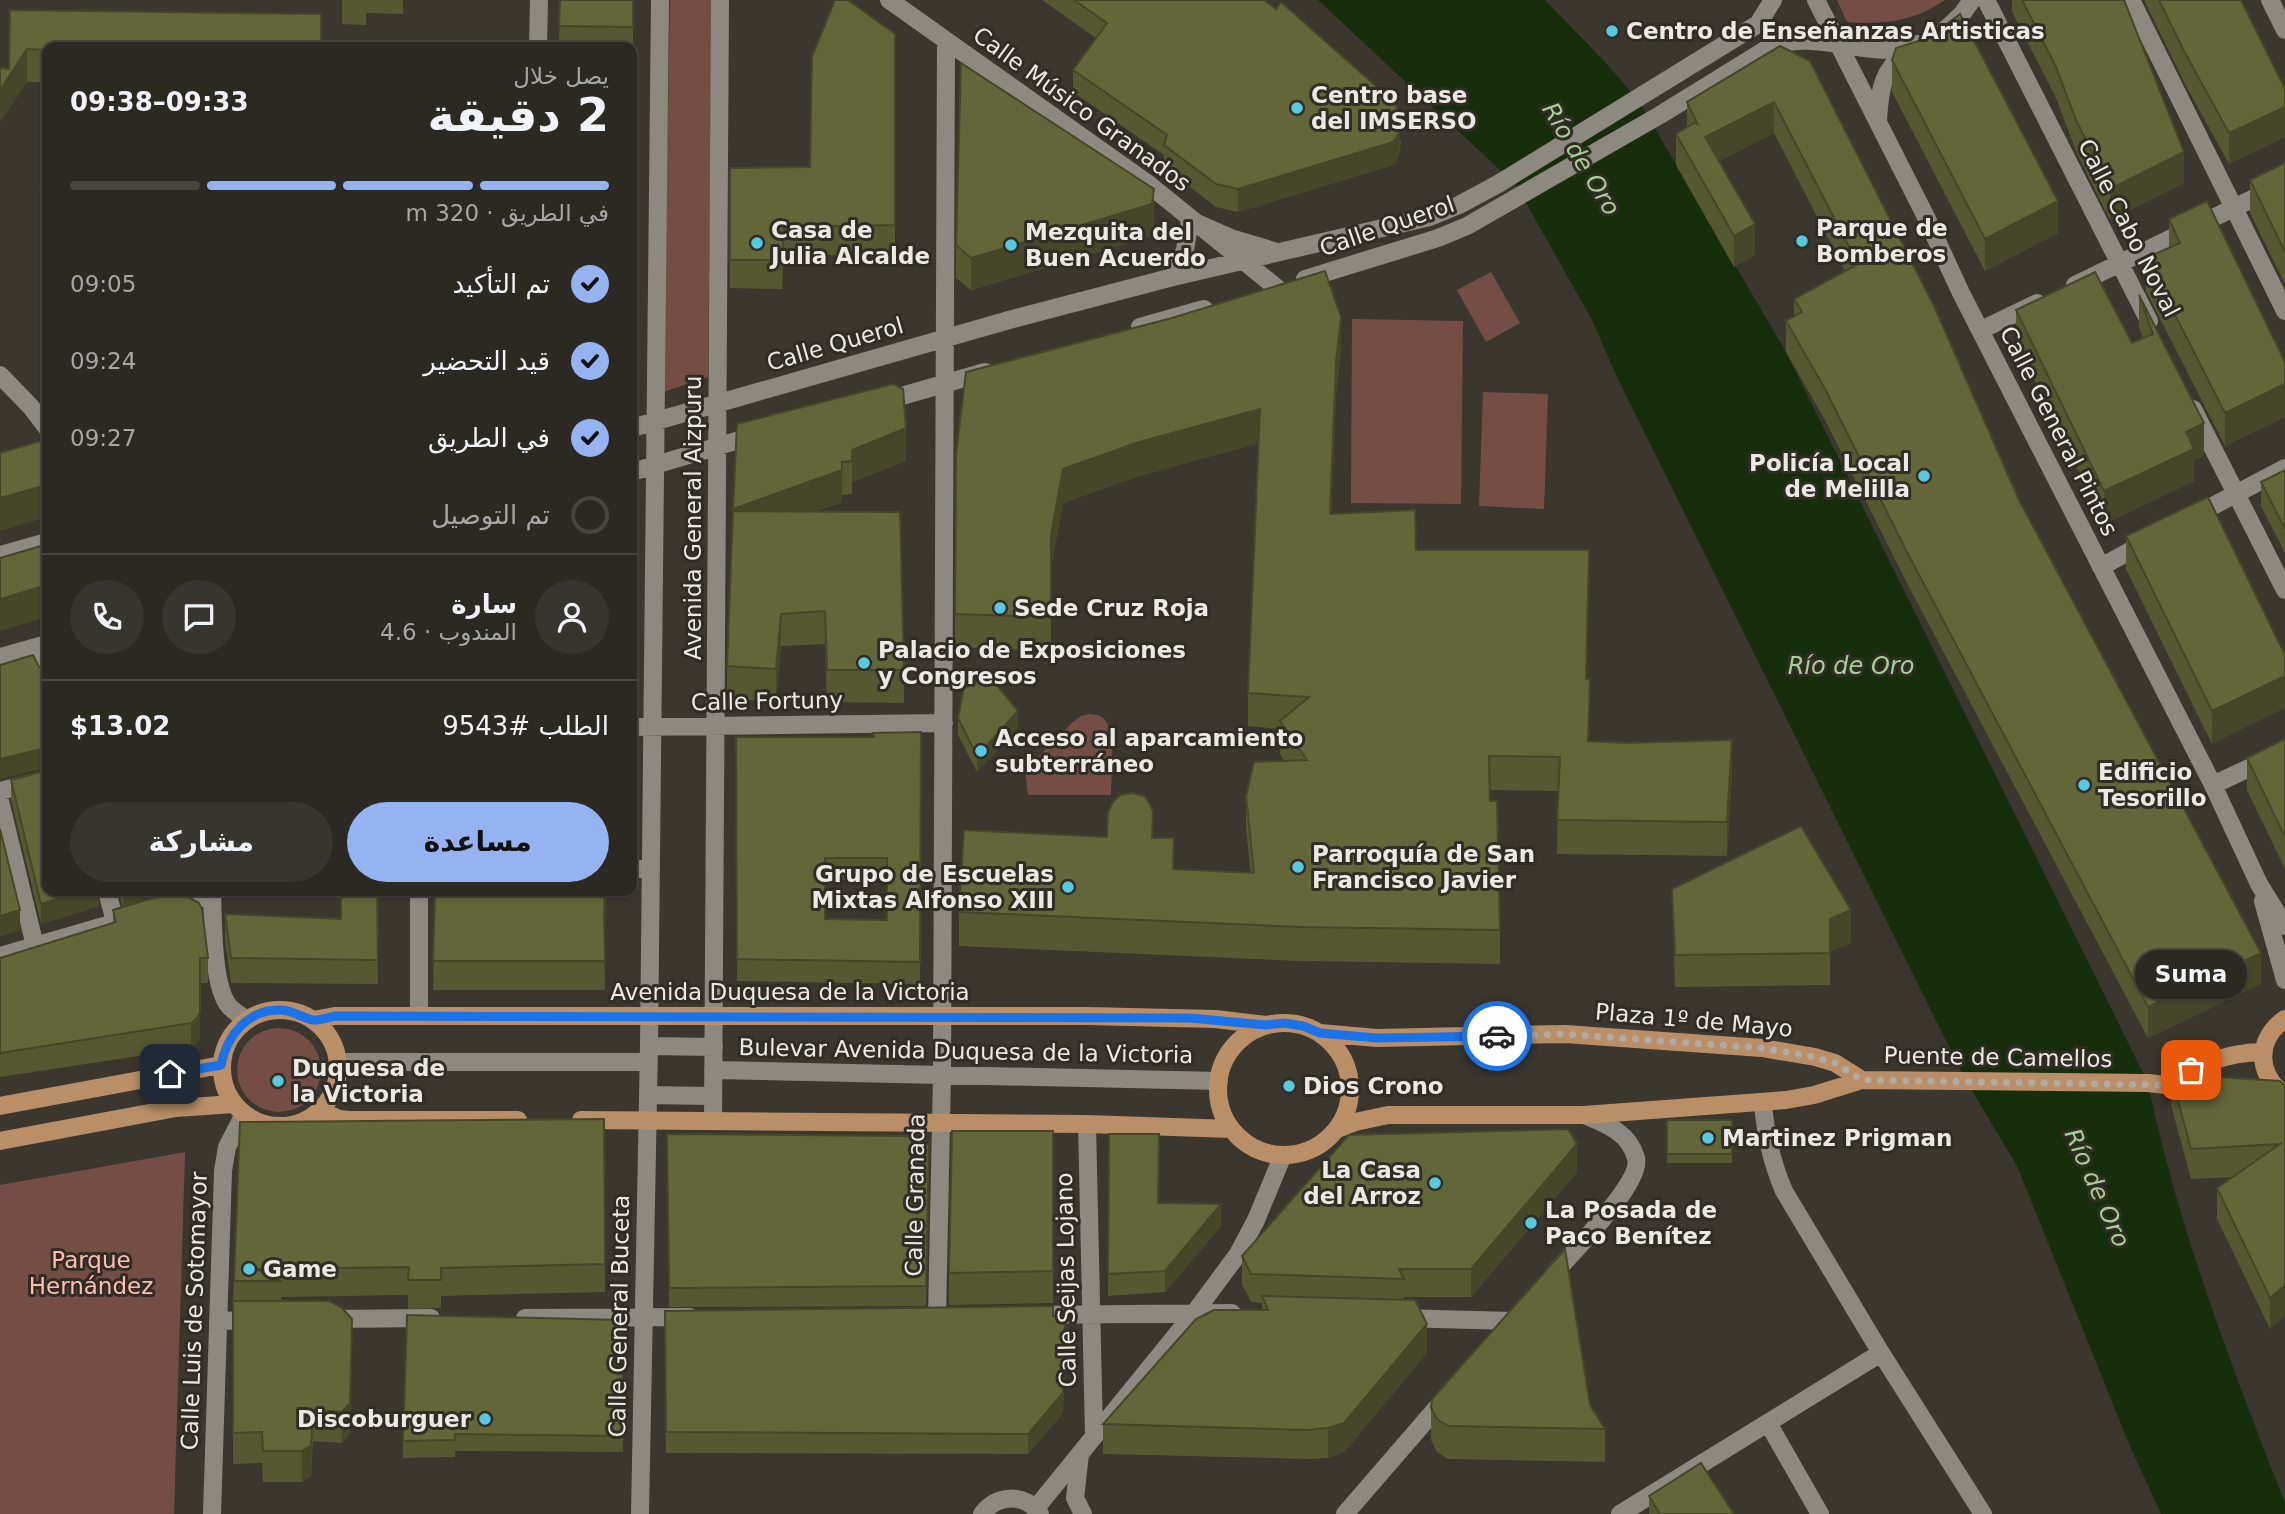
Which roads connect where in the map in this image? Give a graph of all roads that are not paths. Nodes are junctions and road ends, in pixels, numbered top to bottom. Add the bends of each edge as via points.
1 (539, 0) edge
2 (660, 0) edge
3 (720, 0) edge
4 (889, 0) edge
5 (1773, 0) edge
6 (1816, 0) edge
7 (1972, 0) edge
8 (1986, 0) edge
9 (2131, 0) edge
10 (2270, 0) edge
11 (2285, 30) edge
12 (946, 41) junction
13 (538, 42) edge
14 (1838, 44) junction
15 (1910, 47) junction
16 (1878, 125) junction
17 (2285, 183) edge
18 (2235, 208) junction
19 (1190, 220) junction
20 (1280, 252) junction
21 (1243, 261) junction
22 (2119, 263) junction
23 (1173, 277) junction
24 (1277, 288) junction
25 (1250, 295) edge
26 (1223, 303) edge
27 (2285, 311) edge
28 (1129, 330) edge
29 (1981, 330) junction
30 (2156, 336) edge
31 (945, 339) junction
32 (996, 369) edge
33 (0, 375) edge
34 (945, 384) junction
35 (2187, 396) edge
36 (718, 402) junction
37 (864, 406) edge
38 (42, 421) edge
39 (655, 421) junction
40 (637, 426) edge
41 (771, 431) edge
42 (717, 446) junction
43 (655, 465) junction
44 (2285, 468) edge
45 (637, 470) edge
46 (2236, 493) junction
47 (42, 543) edge
48 (0, 555) edge
49 (2101, 567) junction
50 (2285, 590) edge
51 (42, 646) edge
52 (0, 657) edge
53 (944, 723) junction
54 (716, 726) junction
55 (637, 727) edge
56 (652, 727) junction
57 (2285, 751) edge
58 (42, 780) edge
59 (2213, 785) junction
60 (0, 791) edge
61 (0, 800) edge
62 (637, 869) edge
63 (651, 869) junction
64 (2259, 884) junction
65 (108, 896) edge
66 (199, 896) edge
67 (212, 896) edge
68 (419, 896) edge
69 (115, 922) junction
70 (2285, 926) edge
71 (35, 946) junction
72 (0, 956) edge
73 (2285, 980) edge
74 (419, 1016) junction
75 (714, 1016) junction
76 (648, 1017) junction
77 (943, 1017) junction
78 (2285, 1019) edge
79 (247, 1020) junction
80 (313, 1020) junction
81 (1266, 1025) junction
82 (1320, 1033) junction
83 (714, 1047) junction
84 (2262, 1052) junction
85 (649, 1054) junction
86 (338, 1062) junction
87 (221, 1065) junction
88 (713, 1070) junction
89 (943, 1075) junction
90 (1862, 1080) junction
91 (1219, 1081) junction
92 (2171, 1085) junction
93 (2213, 1090) edge
94 (2255, 1094) edge
95 (2284, 1094) edge
96 (648, 1095) junction
97 (713, 1096) junction
98 (1763, 1102) junction
99 (0, 1106) edge
100 (239, 1109) junction
101 (321, 1111) junction
102 (1584, 1115) junction
103 (648, 1119) junction
104 (713, 1119) junction
105 (539, 1120) edge
106 (566, 1120) edge
107 (941, 1122) junction
108 (1087, 1124) junction
109 (1231, 1129) junction
110 (1337, 1129) junction
111 (0, 1140) edge
112 (1283, 1155) junction
113 (1539, 1290) edge
114 (1195, 1312) junction
115 (1250, 1313) edge
116 (1091, 1314) junction
117 (1014, 1315) edge
118 (714, 1317) edge
119 (937, 1317) edge
120 (1388, 1317) edge
121 (453, 1318) edge
122 (508, 1318) edge
123 (644, 1318) junction
124 (274, 1320) edge
125 (315, 1320) edge
126 (218, 1321) junction
127 (1494, 1341) edge
128 (1881, 1353) junction
129 (1459, 1382) edge
130 (1768, 1423) junction
131 (1094, 1435) junction
132 (1080, 1453) junction
133 (1040, 1512) edge
134 (212, 1514) edge
135 (640, 1514) edge
136 (982, 1514) edge
137 (1083, 1514) edge
138 (1345, 1514) edge
139 (1620, 1514) edge
140 (1821, 1514) edge
141 (1983, 1514) edge

1 - 13 street
2 - 39 street, Avenida General Aizpuru
3 - 36 street, Avenida General Aizpuru
4 - 12 street, Calle Músico Granados
5 - 20 street, Calle Querol via 1758,24 1459,205 1430,217
6 - 14 street, Calle General Pintos
7 - 15 street via 1943,31
8 - 22 street, Calle Cabo Noval
9 - 18 street
10 - 11 street
12 - 19 street, Calle Músico Granados via 1147,183
12 - 31 street, Calle Granada
14 - 15 street
14 - 16 street, Calle General Pintos
14 - 24 street, Calle Querol via 1807,40 1770,47 1467,226
15 - 16 street via 1892,62 1884,80
16 - 29 street, Calle General Pintos
17 - 18 street
18 - 22 street
18 - 27 street
19 - 20 street
19 - 21 street, Calle Músico Granados
19 - 23 street via 1185,250
20 - 21 street, Calle Querol
21 - 23 street, Calle Querol
21 - 24 street, Calle Músico Granados
22 - 29 street
22 - 30 street, Calle Cabo Noval
23 - 31 street, Calle Querol
24 - 25 street, Calle Querol
26 - 28 street
29 - 49 street, Calle General Pintos
31 - 34 street, Calle Granada
31 - 36 street, Calle Querol
32 - 34 street
33 - 38 street
34 - 37 street
34 - 53 street, Calle Granada
35 - 46 street
36 - 39 street, Calle Querol
36 - 42 street, Avenida General Aizpuru
39 - 40 street, Calle Querol
39 - 43 street, Avenida General Aizpuru
41 - 42 street
42 - 43 street
42 - 54 street, Avenida General Aizpuru
43 - 45 street
43 - 56 street, Avenida General Aizpuru
44 - 46 street
46 - 49 street
46 - 50 street
47 - 48 street
49 - 59 street, Calle General Pintos
51 - 52 street
53 - 54 street, Calle Fortuny
53 - 77 street, Calle Granada
54 - 56 street, Calle Fortuny
54 - 75 street, Avenida General Aizpuru
55 - 56 street, Calle Fortuny
56 - 63 street, Avenida General Aizpuru
57 - 59 street
58 - 60 street
59 - 64 street, Calle General Pintos
61 - 71 street
62 - 63 street
63 - 76 street, Avenida General Aizpuru
64 - 70 street, Calle General Pintos
64 - 73 street, Calle General Pintos
65 - 69 street
66 - 69 street
67 - 79 street via 221,992 229,1007
68 - 74 street
69 - 71 street
71 - 72 street
74 - 76 main road, Avenida Duquesa de la Victoria
74 - 80 main road, Avenida Duquesa de la Victoria
75 - 76 main road, Avenida Duquesa de la Victoria
75 - 77 main road, Avenida Duquesa de la Victoria
75 - 83 street, Avenida General Aizpuru
76 - 85 street, Avenida General Aizpuru
77 - 81 main road, Avenida Duquesa de la Victoria via 1190,1018
77 - 89 street, Calle Granada
78 - 84 main road via 2271,1030
79 - 80 main road via 281,1010
79 - 87 main road via 229,1039
80 - 86 main road via 334,1045
81 - 82 main road via 1284,1023
81 - 91 main road via 1234,1046
82 - 90 main road, Plaza 1º de Mayo via 1377,1038 1564,1034 1762,1048 1835,1063
82 - 110 main road via 1347,1067 1351,1088
83 - 85 street
83 - 88 street, Avenida General Aizpuru
84 - 92 main road via 2214,1059
84 - 95 main road via 2270,1080
85 - 86 street
85 - 96 street, Avenida General Aizpuru
86 - 101 main road via 332,1097
87 - 99 main road
87 - 100 main road via 226,1092
88 - 89 street, Bulevar Avenida Duquesa de la Victoria
88 - 97 street, Avenida General Aizpuru
89 - 91 street, Bulevar Avenida Duquesa de la Victoria
89 - 107 street, Calle Granada
90 - 92 main road, Puente de Camellos
90 - 98 main road via 1814,1096
91 - 109 main road via 1219,1098
92 - 93 main road
94 - 95 main road
96 - 97 street
96 - 103 street, Avenida General Aizpuru
97 - 104 street, Avenida General Aizpuru
98 - 102 main road
98 - 128 street via 1774,1169 1784,1191
100 - 101 main road via 274,1126 291,1126
100 - 111 main road via 176,1108
100 - 126 street, Calle Luis de Sotomayor via 223,1171
101 - 105 main road via 349,1120
102 - 110 main road via 1388,1115
102 - 113 street via 1612,1126 1626,1139 1637,1160 1633,1176 1619,1199
103 - 104 main road
103 - 106 main road
103 - 123 street, Calle General Buceta
104 - 107 main road
107 - 108 main road
107 - 119 street, Calle Granada
108 - 109 main road
108 - 116 street, Calle Seijas Lojano
109 - 112 main road via 1245,1143
110 - 112 main road via 1304,1152
112 - 114 street via 1238,1254
114 - 115 street
114 - 116 street
114 - 131 street
116 - 117 street
116 - 131 street, Calle Seijas Lojano
118 - 123 street
120 - 127 street via 1516,1316
121 - 125 street
122 - 123 street
123 - 135 street, Calle General Buceta
124 - 126 street
126 - 134 street, Calle Luis de Sotomayor
128 - 130 street
128 - 141 street
129 - 138 street
130 - 139 street
130 - 140 street
131 - 132 street
132 - 133 street
132 - 137 street via 1075,1498
133 - 136 street via 1028,1502 1009,1498 992,1504

